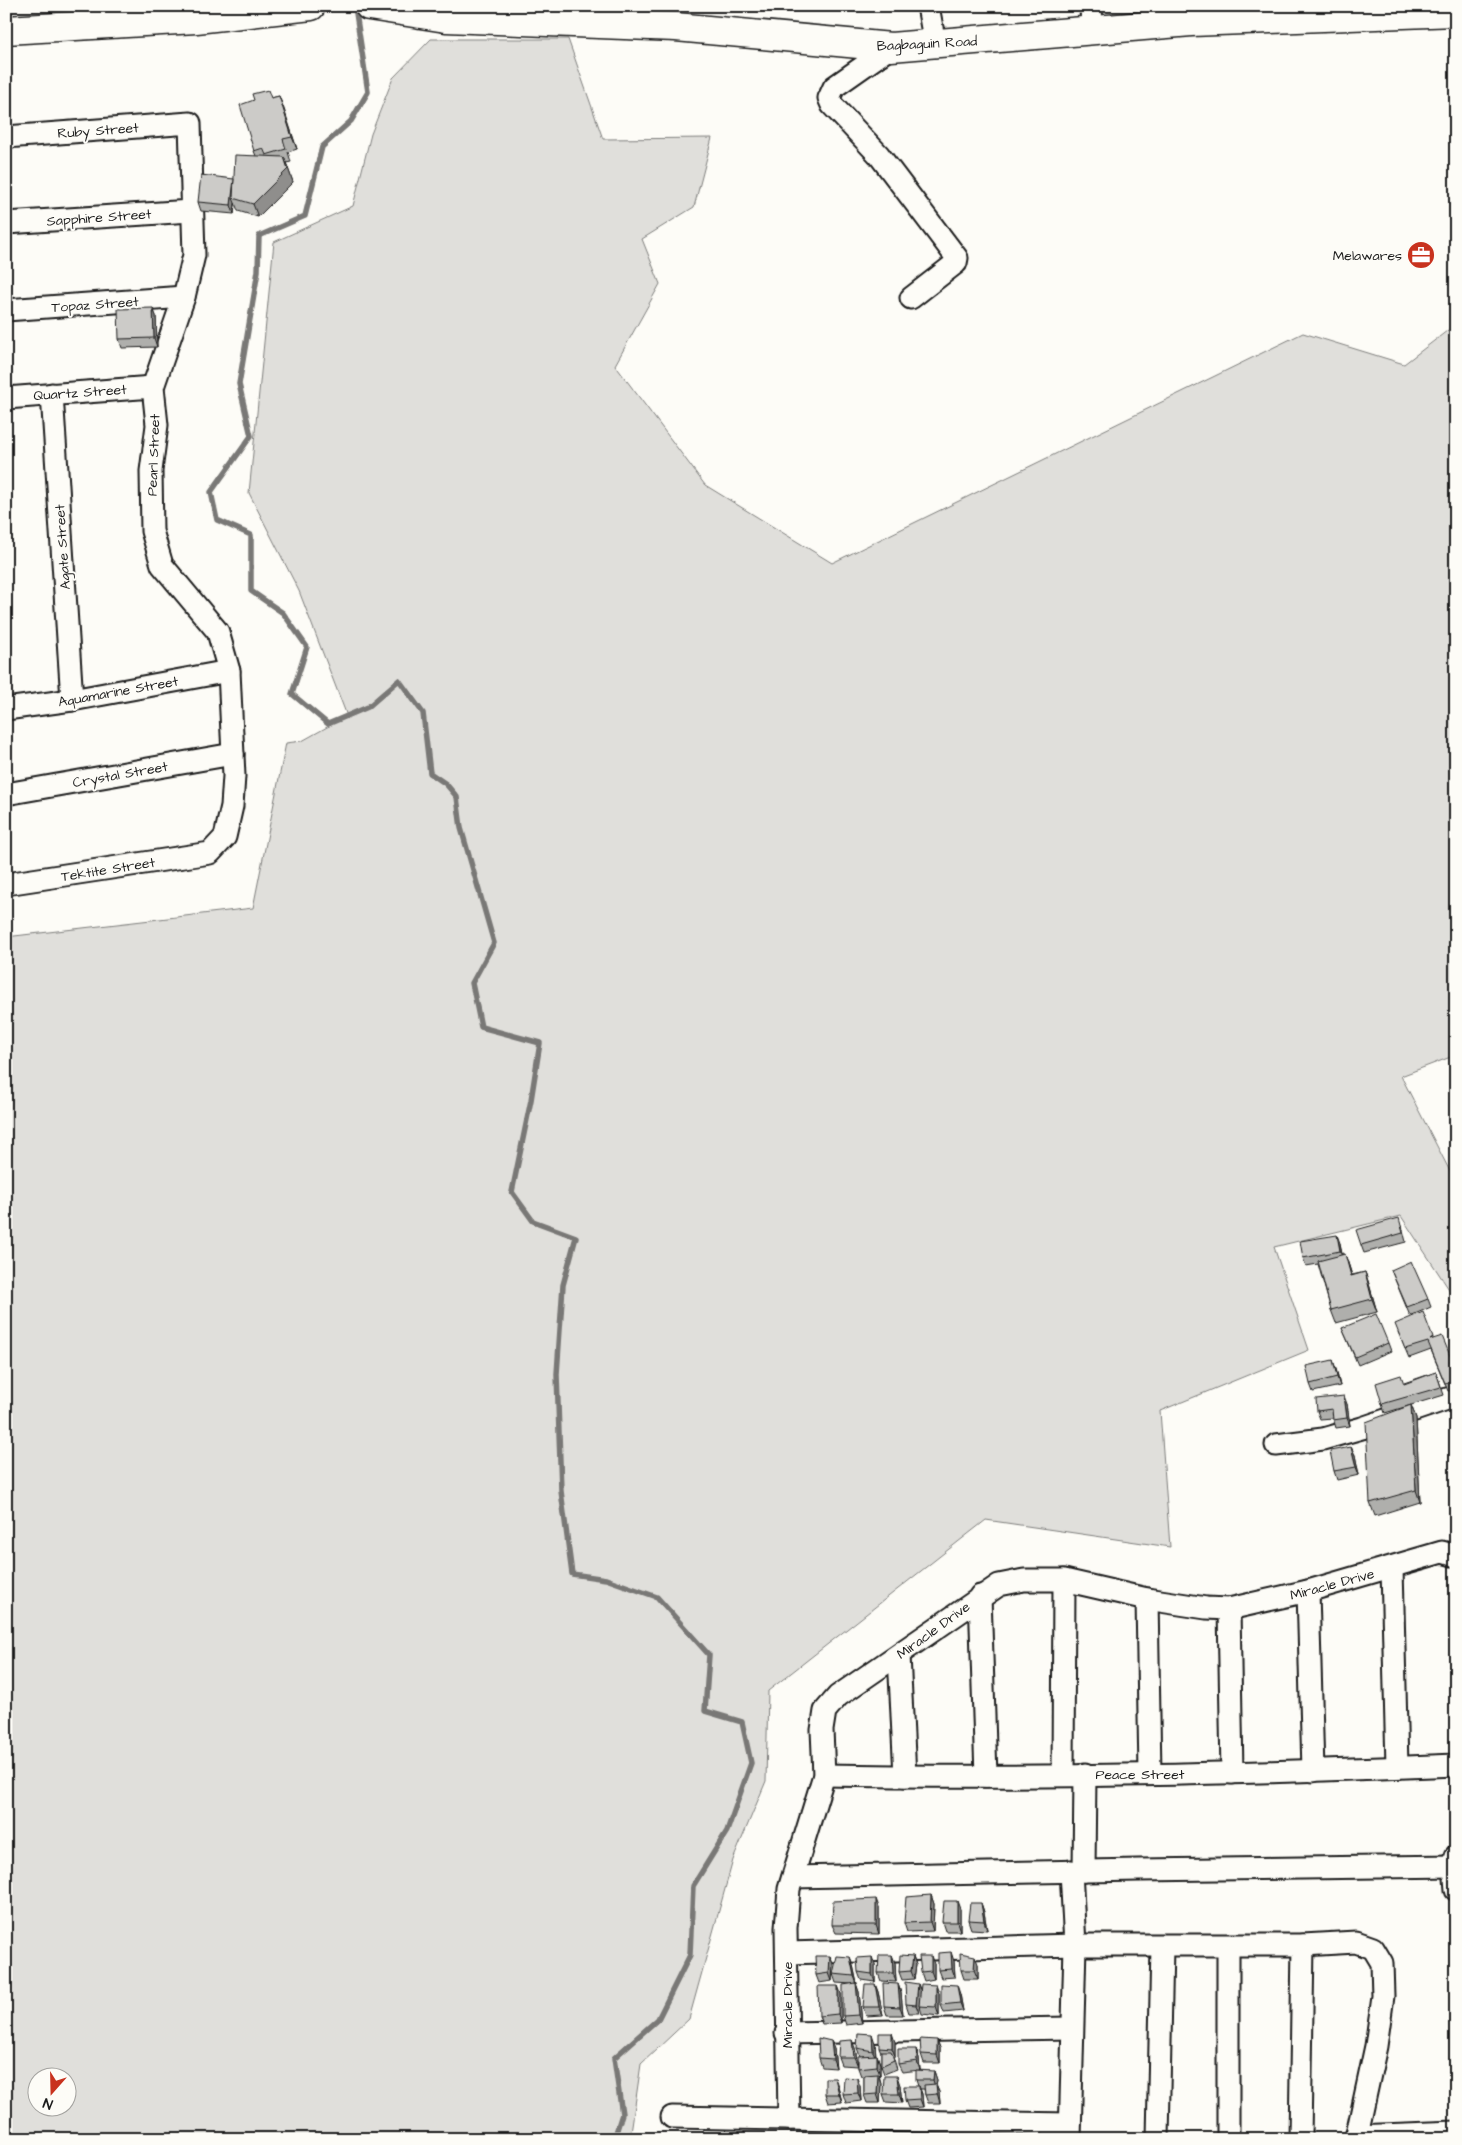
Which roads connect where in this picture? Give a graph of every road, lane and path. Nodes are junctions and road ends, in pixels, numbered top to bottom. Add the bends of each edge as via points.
1 (311, 6) edge
2 (369, 6) edge
3 (928, 6) edge
4 (1423, 10) edge
5 (195, 12) edge
6 (1456, 12) edge
7 (518, 14) edge
8 (1190, 14) edge
9 (1092, 18) edge
10 (6, 30) edge
11 (935, 44) junction
12 (890, 47) junction
13 (190, 123) joint
14 (6, 137) edge
15 (191, 211) junction
16 (6, 223) edge
17 (184, 297) junction
18 (911, 298) dead end
19 (6, 310) edge
20 (153, 387) junction
21 (52, 394) junction
22 (6, 398) edge
23 (229, 671) junction
24 (72, 700) junction
25 (6, 709) edge
26 (233, 754) junction
27 (6, 794) edge
28 (210, 853) joint
29 (6, 884) edge
30 (1456, 1396) edge
31 (1276, 1445) dead end
32 (1456, 1556) edge
33 (1392, 1568) junction
34 (1064, 1580) junction
35 (1308, 1591) junction
36 (980, 1596) junction
37 (1147, 1599) junction
38 (1229, 1609) junction
39 (899, 1655) junction
40 (1456, 1765) edge
41 (1397, 1767) junction
42 (1313, 1770) junction
43 (1232, 1773) junction
44 (1085, 1774) junction
45 (1150, 1774) junction
46 (824, 1775) junction
47 (1063, 1775) junction
48 (904, 1776) junction
49 (986, 1776) junction
50 (1455, 1862) edge
51 (1077, 1871) junction
52 (793, 1877) junction
53 (1456, 1890) edge
54 (1303, 1945) junction
55 (1075, 1946) junction
56 (1162, 1946) junction
57 (1228, 1946) junction
58 (787, 1953) junction
59 (1071, 2028) junction
60 (786, 2033) junction
61 (672, 2117) dead end
62 (789, 2119) junction
63 (1070, 2131) edge
64 (1456, 2132) edge
65 (1356, 2137) edge
66 (1158, 2139) edge
67 (1228, 2139) edge
68 (1300, 2139) edge

1 - 5 street
2 - 7 street, Bagbaguin Road via 446,18
3 - 11 street
4 - 6 street, Bagbaguin Road
4 - 8 street, Bagbaguin Road
5 - 10 street
7 - 12 street, Bagbaguin Road
8 - 9 street, Bagbaguin Road
9 - 11 street, Bagbaguin Road
11 - 12 street, Bagbaguin Road
12 - 18 street via 834,87 830,98 832,105 879,155 957,258 956,264
13 - 14 street, Ruby Street
13 - 15 street, Pearl Street
15 - 16 street, Sapphire Street
15 - 17 street, Pearl Street via 194,255
17 - 19 street, Topaz Street
17 - 20 street, Pearl Street
20 - 21 street, Quartz Street
20 - 23 street, Pearl Street via 156,425 150,471 152,531 162,565 218,632
21 - 22 street, Quartz Street
21 - 24 street, Agate Street
23 - 24 street, Aquamarine Street
23 - 26 street, Pearl Street
24 - 25 street, Aquamarine Street
26 - 27 street, Crystal Street
26 - 28 street, Pearl Street via 232,806 226,838
28 - 29 street, Tektite Street
30 - 31 street via 1323,1439
32 - 33 street, Miracle Drive via 1442,1552
33 - 35 street, Miracle Drive
33 - 41 street
34 - 36 street, Miracle Drive via 1024,1580 999,1585
34 - 37 street, Miracle Drive
34 - 47 street
35 - 38 street, Miracle Drive
35 - 42 street
36 - 39 street, Miracle Drive
36 - 49 street
37 - 38 street, Miracle Drive
37 - 45 street
38 - 43 street
39 - 46 street, Miracle Drive via 838,1696 826,1711 822,1730
39 - 48 street
40 - 41 street, Peace Street
41 - 42 street, Peace Street
42 - 43 street, Peace Street
43 - 45 street, Peace Street
44 - 45 street, Peace Street
44 - 47 street, Peace Street
44 - 51 street
46 - 48 street, Peace Street
46 - 52 street, Miracle Drive
47 - 49 street, Peace Street
48 - 49 street, Peace Street
50 - 51 street
50 - 53 street
51 - 52 street
51 - 55 street
52 - 58 street, Miracle Drive via 789,1889
54 - 57 street
54 - 65 street via 1356,1942 1373,1948 1382,1963 1383,1996 1376,2046
54 - 68 street
55 - 56 street
55 - 58 street
55 - 59 street
56 - 57 street
56 - 66 street
57 - 67 street
58 - 60 street, Miracle Drive
59 - 60 street
59 - 63 street
60 - 62 street, Miracle Drive
61 - 62 street
62 - 63 street
64 - 65 street

